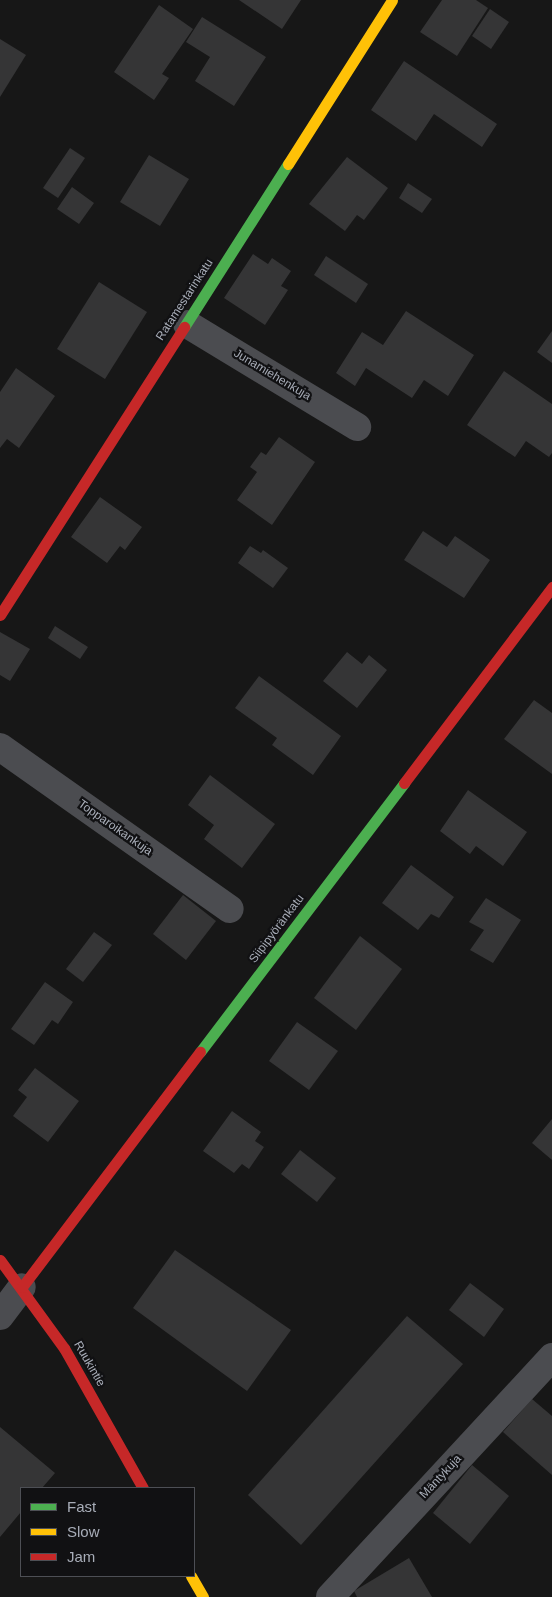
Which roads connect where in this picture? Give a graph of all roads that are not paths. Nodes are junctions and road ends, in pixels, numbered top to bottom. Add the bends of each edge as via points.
1 (392, 0) edge
2 (187, 324) junction
3 (357, 427) dead end
4 (552, 587) edge
5 (0, 615) edge
6 (0, 747) edge
7 (230, 909) dead end
8 (0, 1260) edge
9 (22, 1287) junction
10 (0, 1316) edge
11 (552, 1357) edge
12 (142, 1487) edge
13 (192, 1577) edge
14 (203, 1597) edge
15 (330, 1597) edge

1 - 2 street, Ratamestarinkatu
2 - 3 street, Junamiehenkuja
2 - 5 street, Ratamestarinkatu
4 - 9 street, Siipipyöränkatu
6 - 7 street, Topparoikankuja
8 - 9 street, Ruukintie
9 - 10 street
9 - 12 street, Ruukintie via 64,1348
11 - 15 street, Mäntykuja
13 - 14 street

